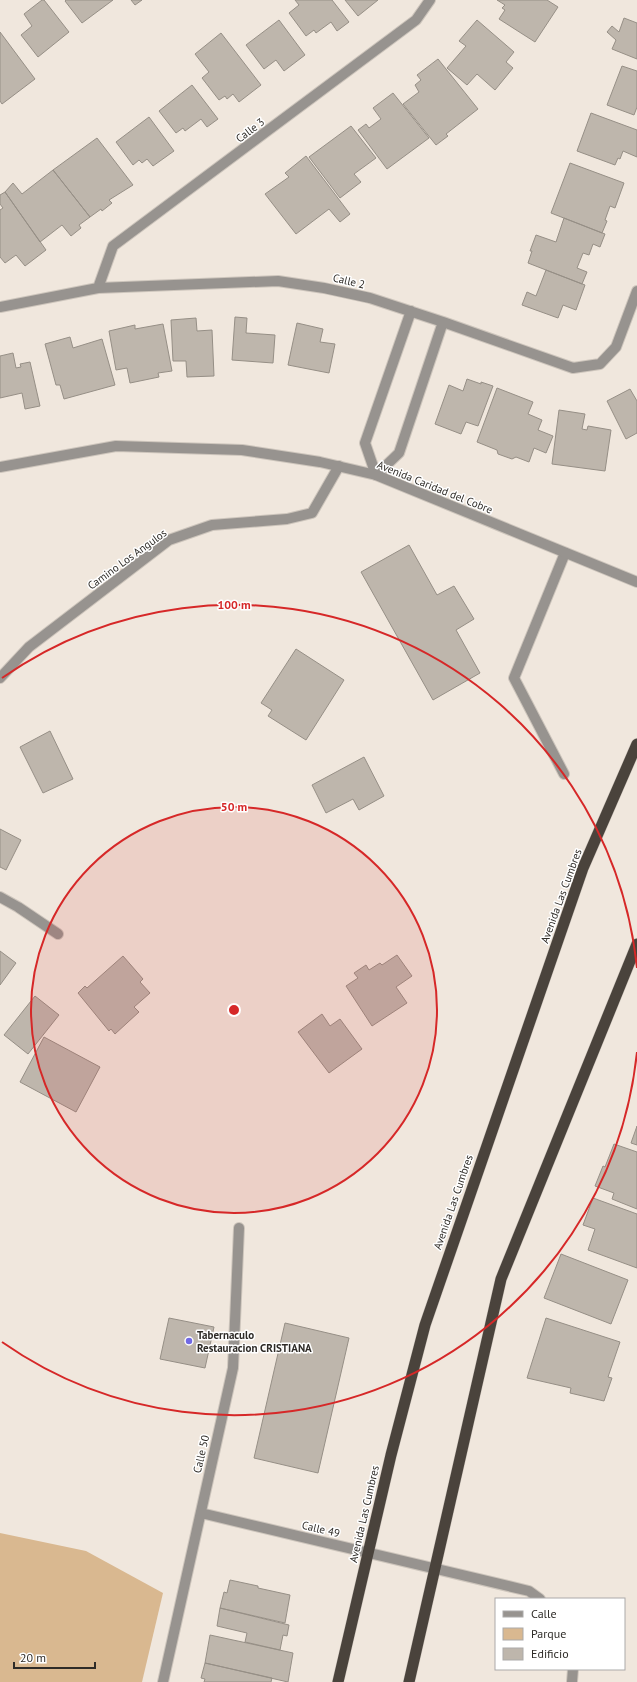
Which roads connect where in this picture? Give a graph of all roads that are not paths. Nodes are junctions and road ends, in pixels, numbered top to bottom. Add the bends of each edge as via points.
1 (430, 0) edge
2 (98, 288) junction
3 (637, 292) edge
4 (0, 307) edge
5 (410, 311) junction
6 (443, 322) junction
7 (338, 466) junction
8 (0, 467) edge
9 (376, 475) junction
10 (565, 553) junction
11 (637, 582) edge
12 (0, 678) edge
13 (637, 744) edge
14 (564, 774) dead end
15 (0, 897) edge
16 (58, 934) dead end
17 (637, 944) edge
18 (239, 1228) dead end
19 (200, 1513) junction
20 (369, 1553) junction
21 (435, 1570) junction
22 (539, 1598) edge
23 (573, 1670) edge
24 (163, 1682) edge
25 (338, 1682) edge
26 (409, 1682) edge
27 (572, 1682) edge

1 - 2 street, Calle 3 via 416,20 114,246
2 - 4 street, Calle 2
2 - 5 street, Calle 2 via 278,281 370,298
3 - 6 street, Calle 2 via 616,347 600,364 573,368
5 - 6 street, Calle 2
5 - 9 street via 365,443
6 - 9 street via 399,453
7 - 8 street, Avenida Caridad del Cobre via 242,450 116,446
7 - 9 street, Avenida Caridad del Cobre
7 - 12 street, Camino Los Angulos via 312,513 287,519 212,525 169,540 29,647
9 - 10 street, Avenida Caridad del Cobre
10 - 11 street, Avenida Caridad del Cobre
10 - 14 street via 514,678
13 - 20 highway, Avenida Las Cumbres via 583,868 425,1325 391,1455
15 - 16 street
17 - 21 highway via 501,1279
18 - 19 street, Calle 50 via 233,1368
19 - 20 street, Calle 49
19 - 24 street, Calle 50
20 - 21 street, Calle 49
20 - 25 highway, Avenida Las Cumbres
21 - 22 street, Calle 49 via 529,1591
21 - 26 highway
23 - 27 street

